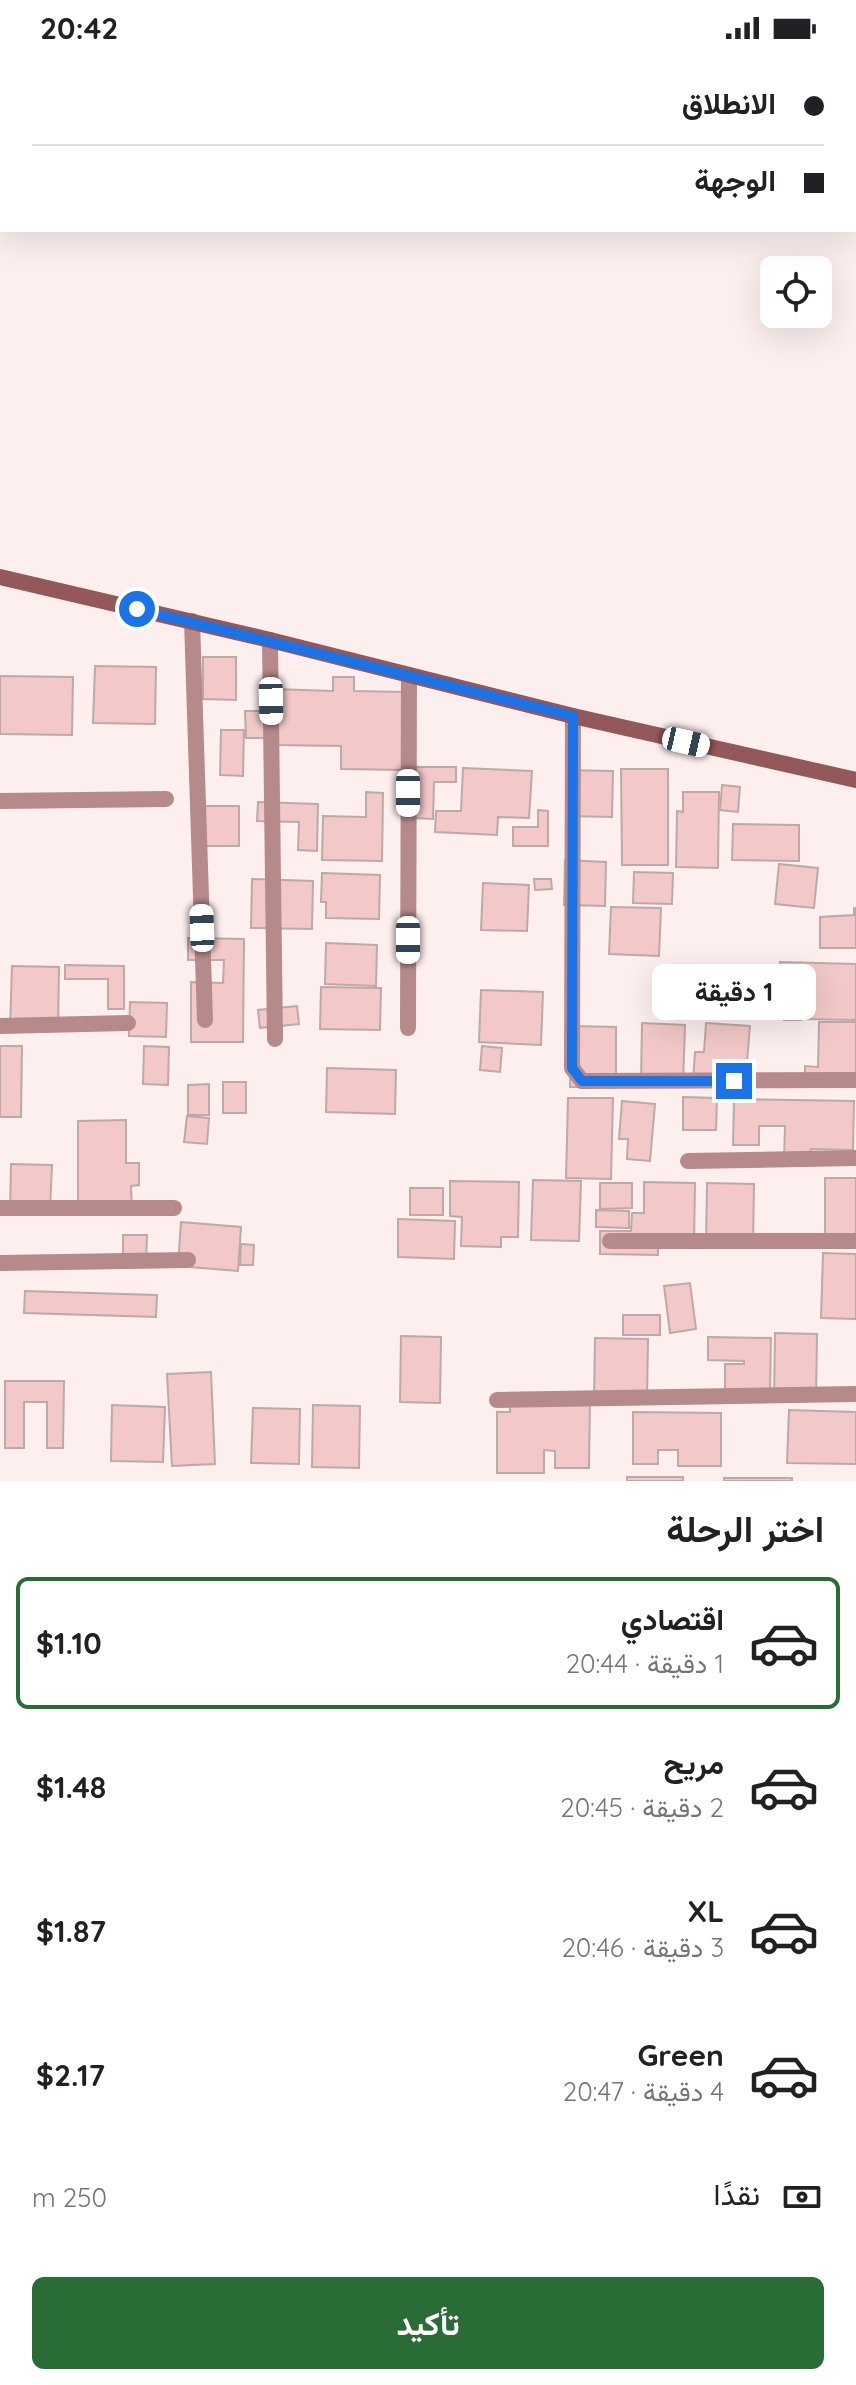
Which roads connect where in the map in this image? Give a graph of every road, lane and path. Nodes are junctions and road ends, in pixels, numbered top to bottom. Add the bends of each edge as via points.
1 (0, 577) edge
2 (192, 621) junction
3 (270, 640) junction
4 (409, 675) junction
5 (573, 716) junction
6 (856, 780) edge
7 (166, 799) dead end
8 (0, 801) edge
9 (205, 1020) dead end
10 (128, 1023) dead end
11 (0, 1026) edge
12 (408, 1028) dead end
13 (275, 1039) dead end
14 (856, 1080) edge
15 (856, 1158) edge
16 (688, 1161) dead end
17 (0, 1208) edge
18 (174, 1208) dead end
19 (610, 1241) dead end
20 (856, 1241) edge
21 (188, 1260) dead end
22 (0, 1263) edge
23 (856, 1394) edge
24 (497, 1400) dead end

1 - 2 street
2 - 3 street
2 - 9 street
3 - 4 street
3 - 13 street
4 - 5 street
4 - 12 street
5 - 6 street
5 - 14 street via 572,1068 582,1081
7 - 8 street
10 - 11 street
15 - 16 street
17 - 18 street
19 - 20 street
21 - 22 street
23 - 24 street

